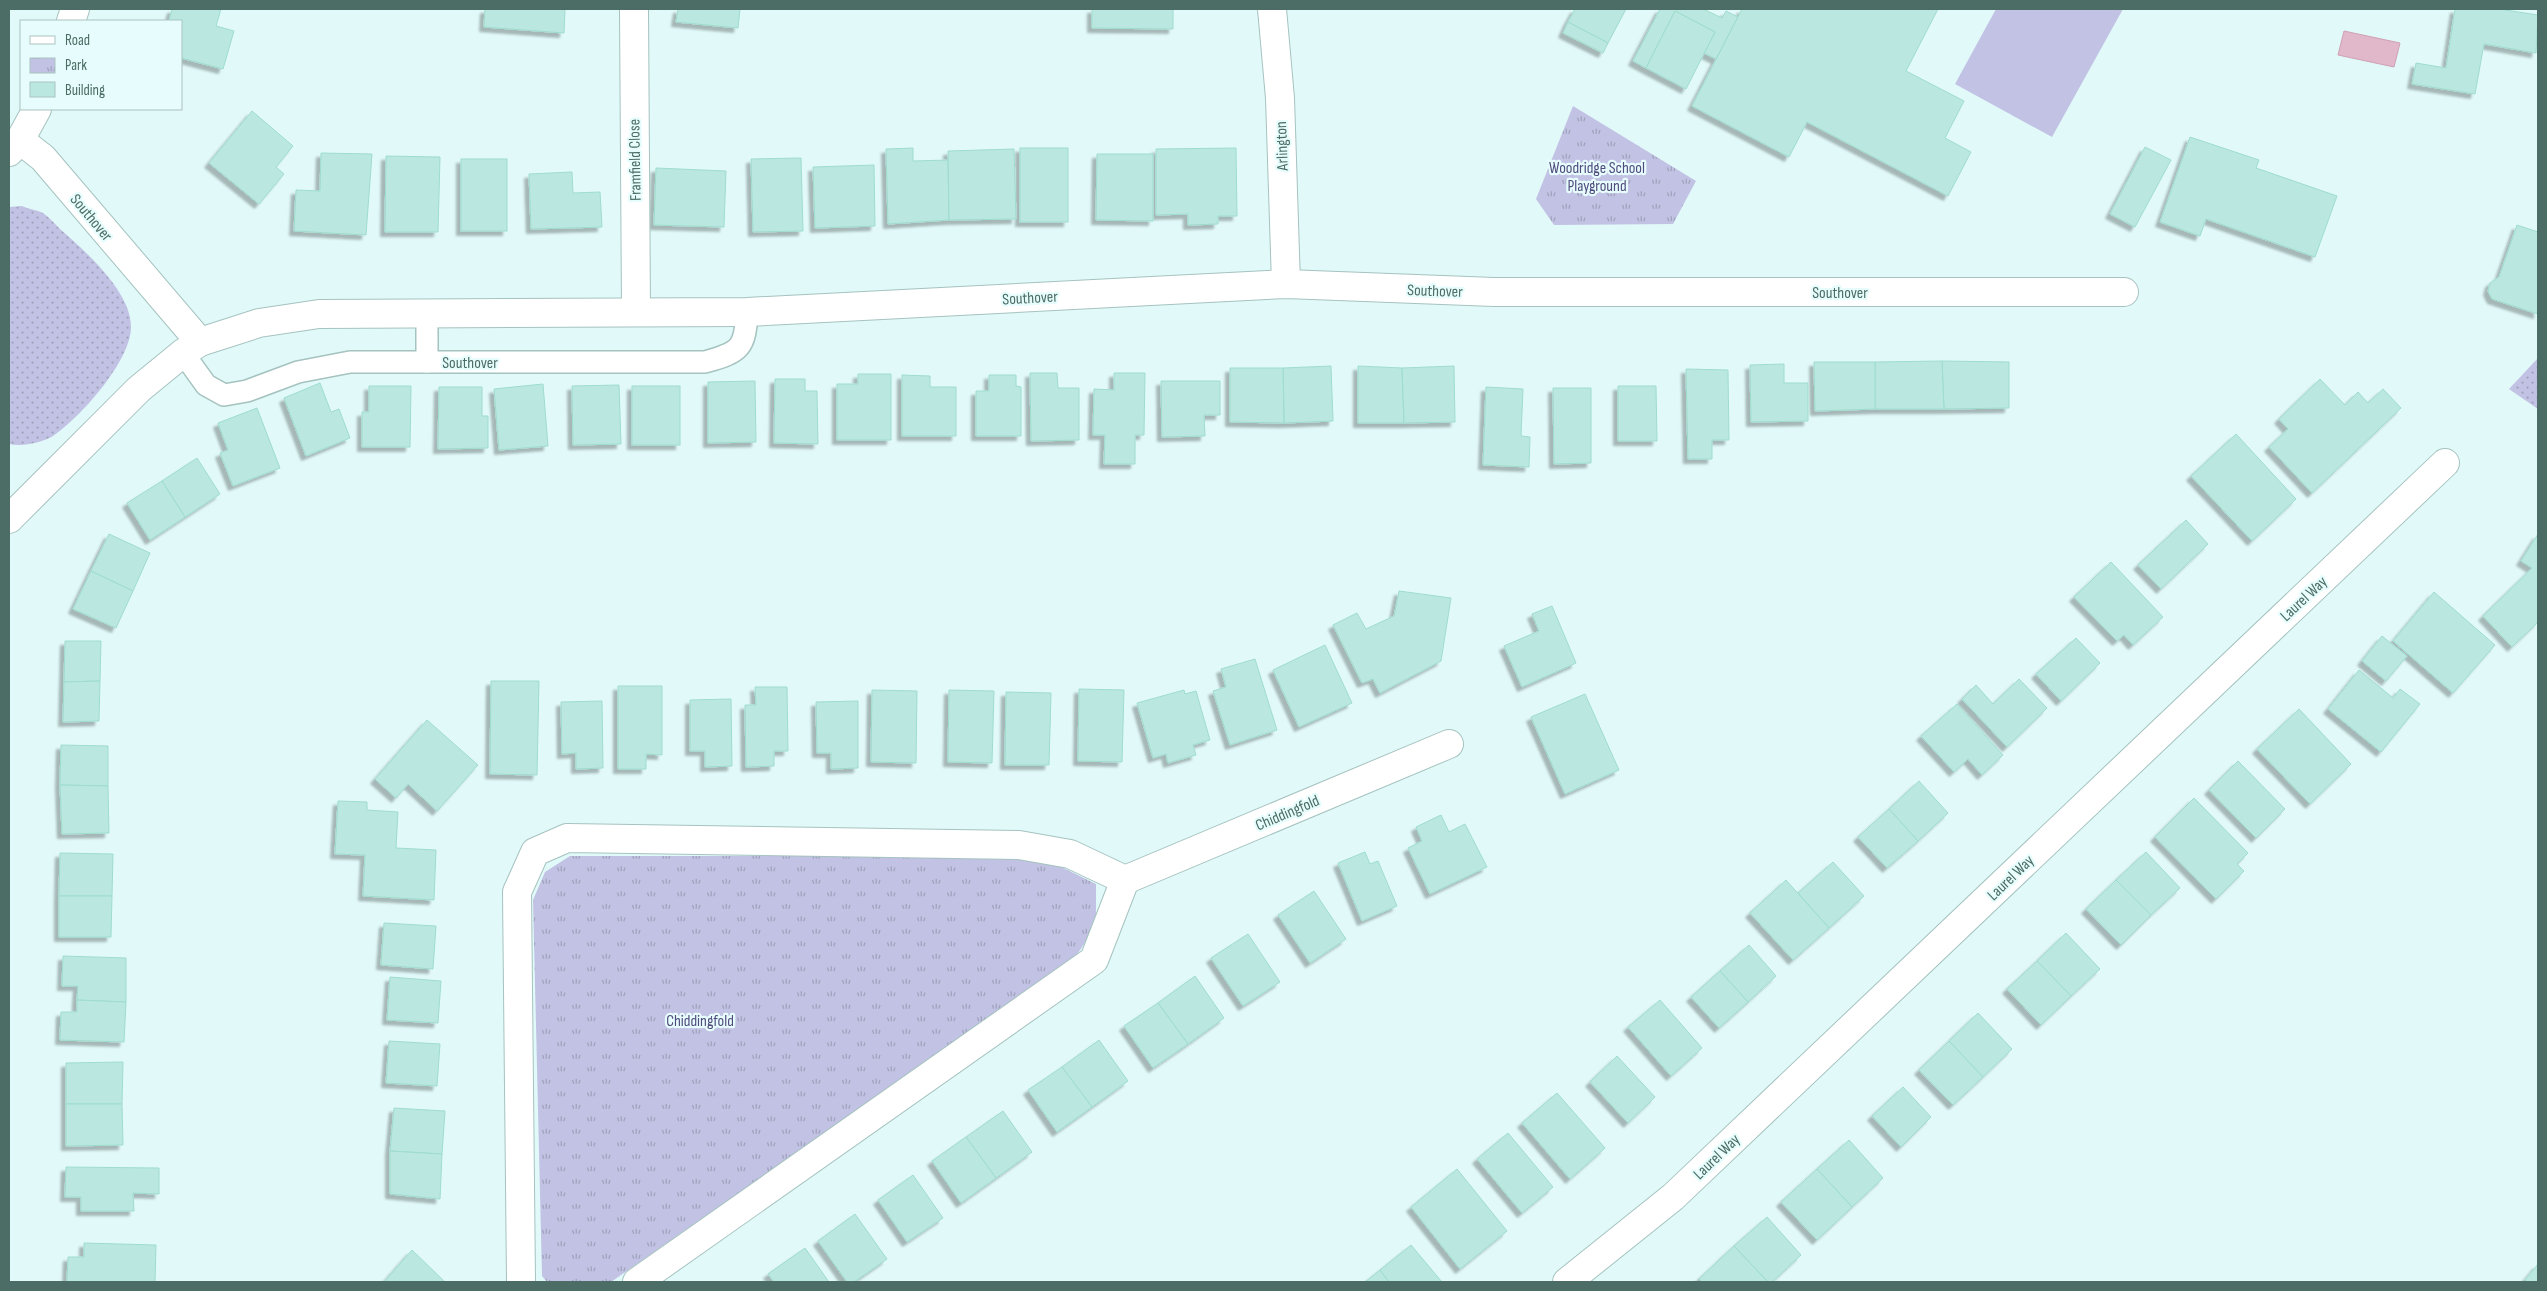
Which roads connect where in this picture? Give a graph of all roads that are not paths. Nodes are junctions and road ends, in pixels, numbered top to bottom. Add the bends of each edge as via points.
1 (634, 9) edge
2 (1272, 9) edge
3 (36, 110) edge
4 (15, 146) edge
5 (1286, 284) junction
6 (2124, 292) dead end
7 (427, 311) junction
8 (636, 311) junction
9 (747, 312) junction
10 (192, 347) junction
11 (428, 362) junction
12 (2445, 463) dead end
13 (9, 519) edge
14 (1449, 744) dead end
15 (1125, 880) junction
16 (521, 1282) edge
17 (637, 1282) edge
18 (1567, 1282) edge

1 - 8 street, Framfield Close
2 - 5 street, Arlington via 1280,98
3 - 4 street
4 - 10 street, Southover via 44,158
5 - 6 street, Southover via 1494,292
5 - 9 street, Southover
7 - 8 street, Southover
7 - 10 street, Southover via 318,314 259,323
7 - 11 lane
8 - 9 street, Southover
9 - 11 lane, Southover via 745,338 731,355 705,362
10 - 11 lane, Southover via 206,385 224,395 247,391 298,372 350,362
10 - 13 street, Southover via 132,395
12 - 18 street, Laurel Way via 1673,1197
14 - 15 street, Chiddingfold
15 - 16 street via 1070,854 1019,845 567,838 535,852 517,892
15 - 17 street via 1094,960

